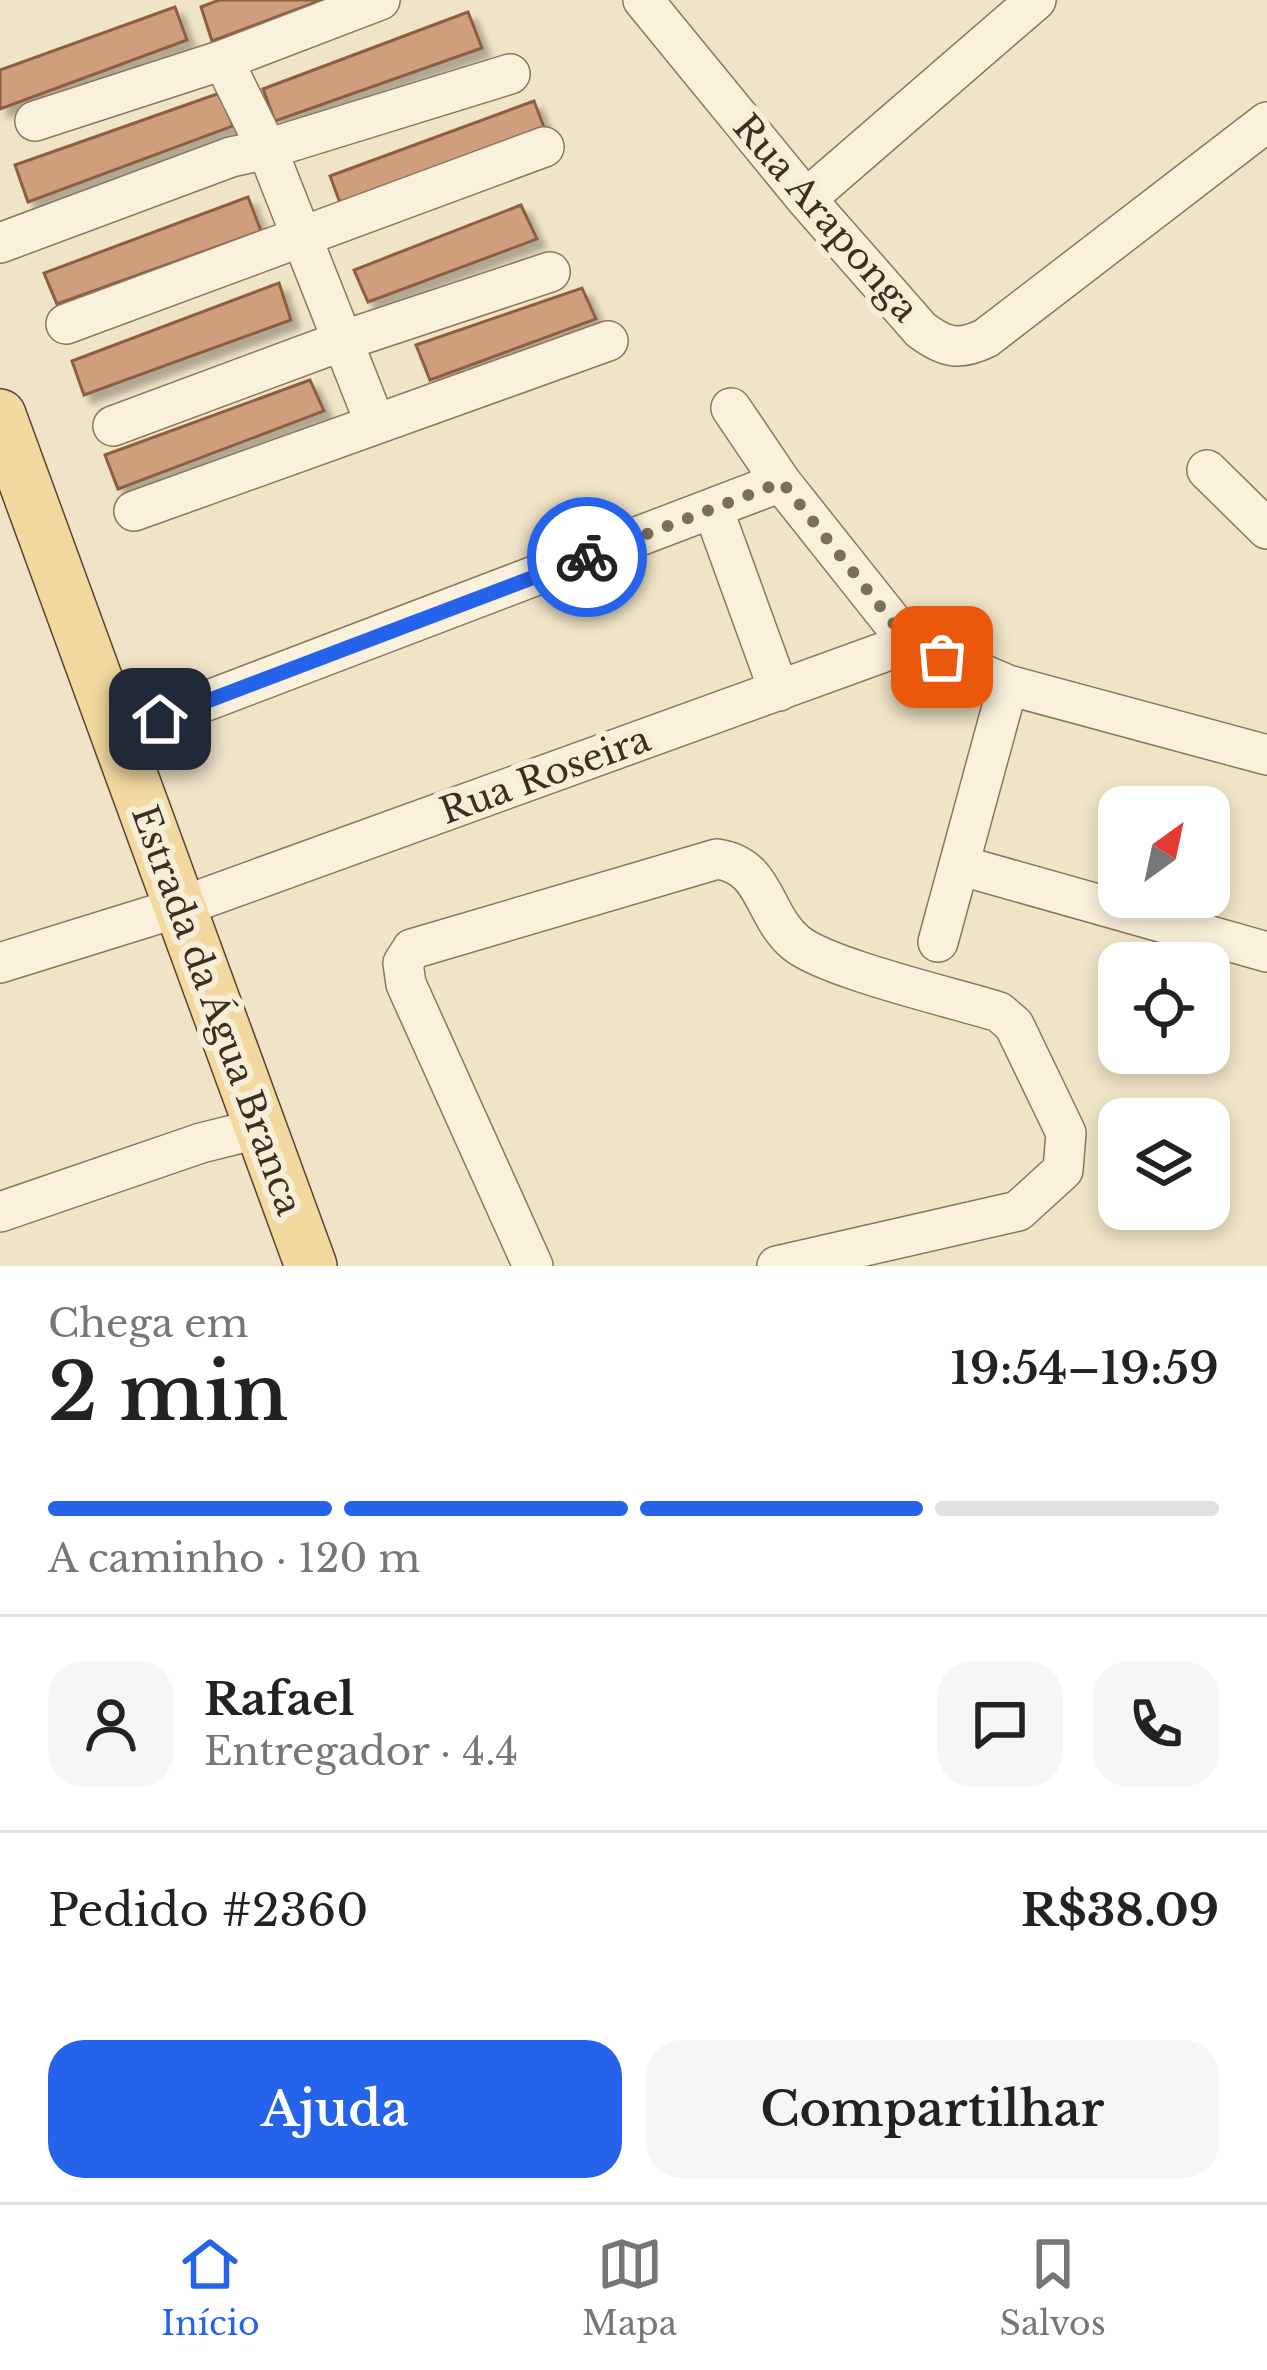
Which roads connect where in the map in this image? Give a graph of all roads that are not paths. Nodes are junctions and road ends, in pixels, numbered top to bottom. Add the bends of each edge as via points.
1 (380, 0) edge
2 (1036, 0) edge
3 (651, 3) edge
4 (223, 60) junction
5 (510, 74) dead end
6 (35, 121) dead end
7 (1267, 122) edge
8 (544, 147) dead end
9 (267, 149) junction
10 (806, 199) junction
11 (301, 238) junction
12 (0, 243) edge
13 (550, 272) dead end
14 (66, 325) dead end
15 (342, 341) junction
16 (608, 341) dead end
17 (731, 408) dead end
18 (0, 416) edge
19 (375, 423) junction
20 (113, 426) dead end
21 (1207, 470) dead end
22 (782, 482) junction
23 (713, 509) junction
24 (134, 511) dead end
25 (1267, 529) edge
26 (909, 643) junction
27 (1008, 685) junction
28 (779, 691) junction
29 (117, 736) junction
30 (1267, 755) edge
31 (959, 865) junction
32 (180, 908) junction
33 (938, 942) dead end
34 (1267, 952) edge
35 (0, 963) edge
36 (261, 1128) junction
37 (0, 1212) edge
38 (310, 1266) edge
39 (533, 1266) edge
40 (777, 1266) edge

1 - 4 street
2 - 10 street
3 - 10 street, Rua Araponga
4 - 6 street
4 - 9 street
5 - 9 street
7 - 10 street, Rua Araponga via 963,349 921,330
8 - 11 street
9 - 11 street
9 - 12 street
11 - 14 street
11 - 15 street
13 - 15 street
15 - 19 street
15 - 20 street
16 - 19 street
17 - 22 street
18 - 29 main road, Estrada da Água Branca
19 - 24 street
21 - 25 street
22 - 23 street
22 - 26 street
23 - 28 street
23 - 29 street
26 - 27 street
26 - 28 street, Rua Roseira
27 - 30 street
27 - 31 street
28 - 32 street, Rua Roseira
29 - 32 main road, Estrada da Água Branca
31 - 33 street
31 - 34 street
32 - 35 street, Rua Roseira
32 - 36 main road, Estrada da Água Branca
36 - 37 street
36 - 38 main road, Estrada da Água Branca
39 - 40 street via 403,963 412,949 717,859 752,874 799,946 999,1012 1014,1025 1066,1133 1063,1170 1018,1211

